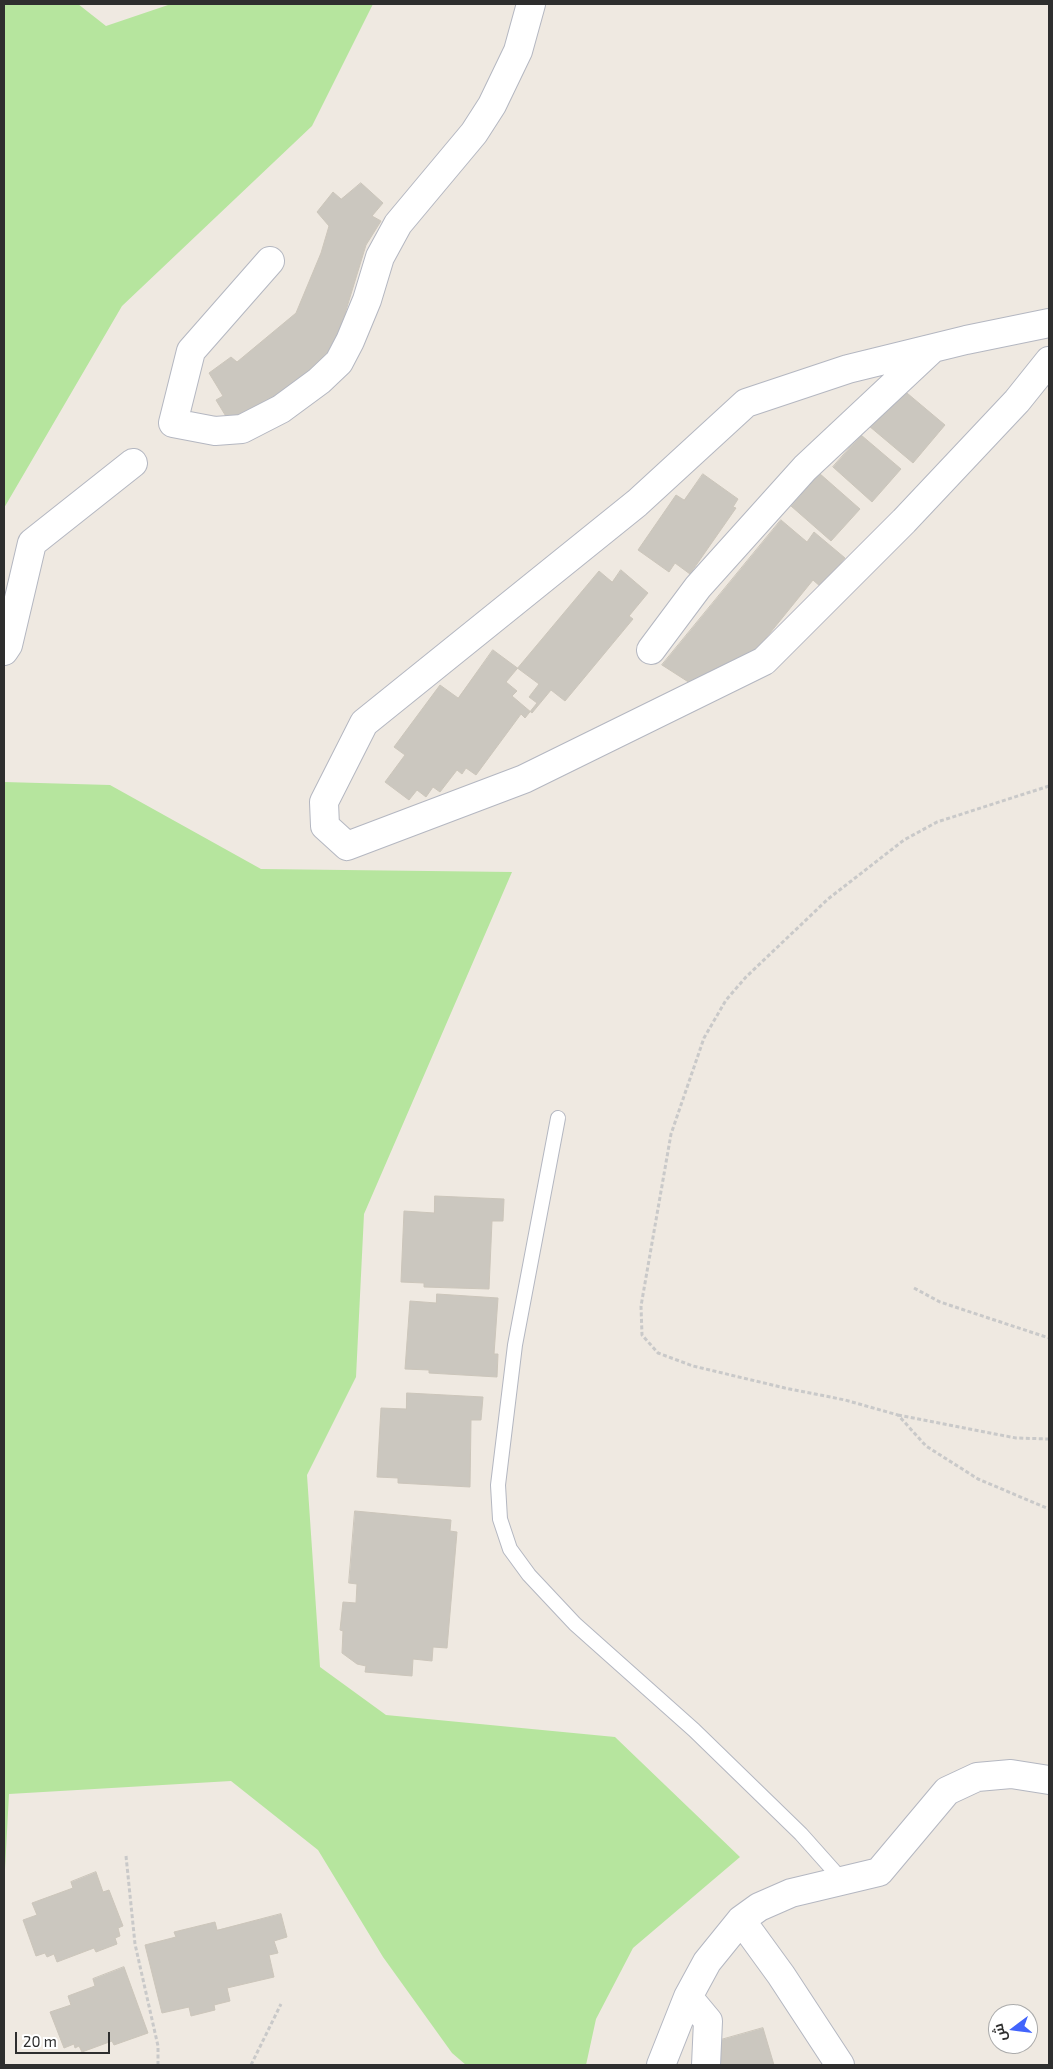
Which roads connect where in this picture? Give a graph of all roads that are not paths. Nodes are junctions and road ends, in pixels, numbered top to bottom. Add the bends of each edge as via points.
1 (531, 4) edge
2 (270, 261) dead end
3 (1049, 323) edge
4 (933, 348) junction
5 (1049, 360) edge
6 (133, 463) dead end
7 (651, 650) dead end
8 (4, 652) edge
9 (558, 1118) dead end
10 (1049, 1780) edge
11 (842, 1880) junction
12 (741, 1920) junction
13 (688, 1997) junction
14 (661, 2065) edge
15 (706, 2065) edge
16 (840, 2065) edge

1 - 2 street via 518,51 496,98 474,133 398,224 380,257 367,300 339,362 281,409 242,429 215,431 173,423 191,351
3 - 4 street
4 - 5 street via 848,369 746,403 637,503 364,723 324,802 326,826 346,846 480,796 524,779 764,661 904,522 1017,401
4 - 7 street via 805,468 698,587
6 - 8 street via 32,544
9 - 11 lane via 515,1345 498,1485 500,1519 510,1549 529,1576 575,1624 694,1730
10 - 11 street via 1011,1774 977,1777 947,1791 879,1872
11 - 12 street via 791,1893 759,1907
12 - 13 street via 708,1962
12 - 16 street
13 - 14 street
13 - 15 street via 708,2021

